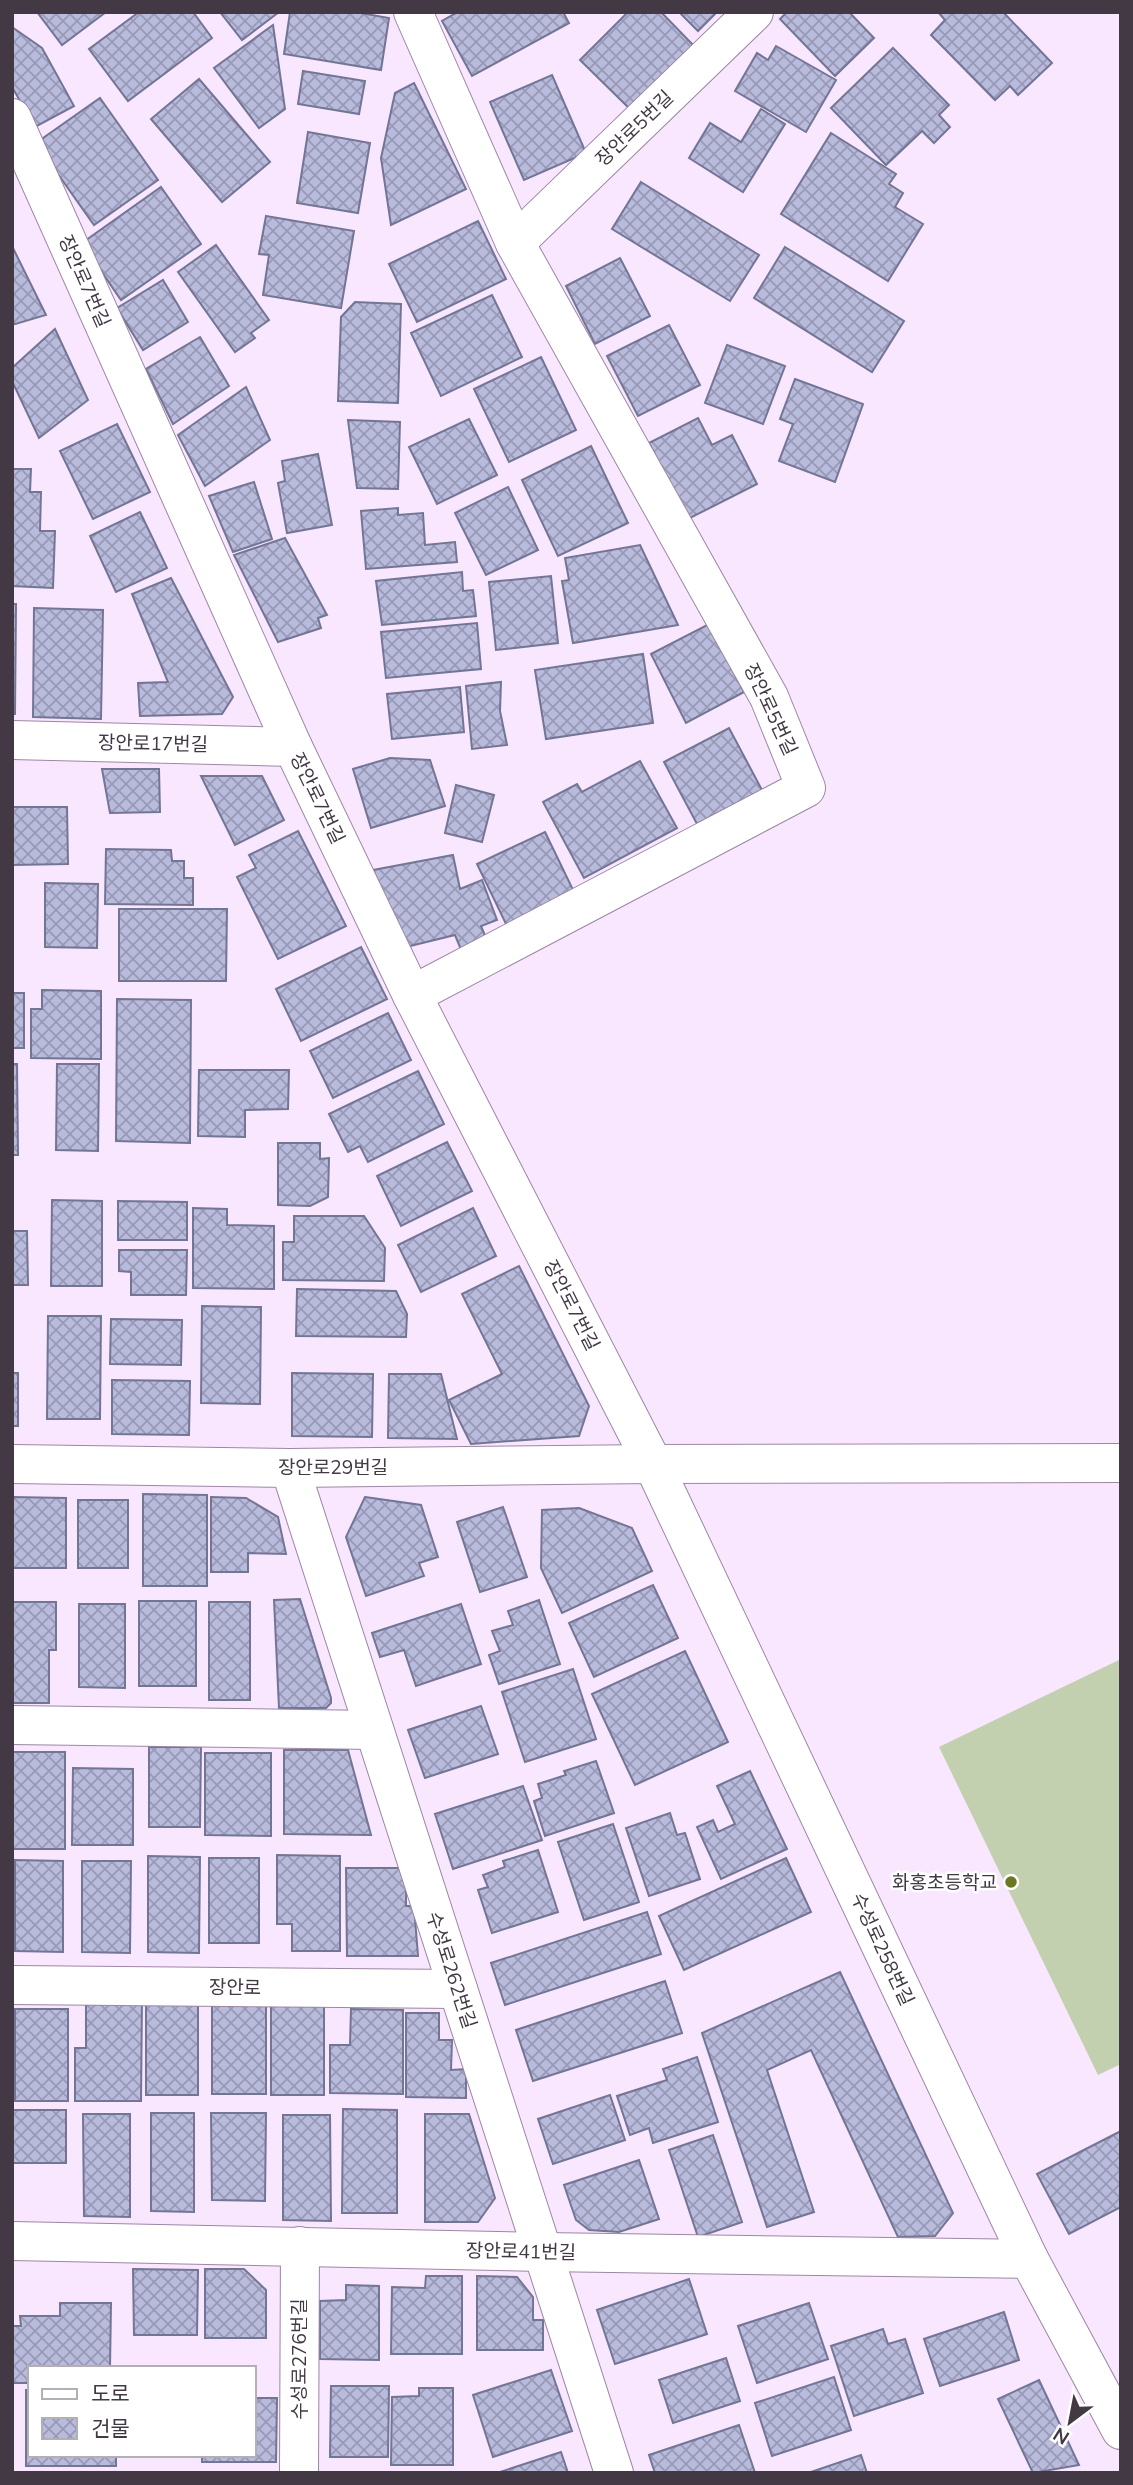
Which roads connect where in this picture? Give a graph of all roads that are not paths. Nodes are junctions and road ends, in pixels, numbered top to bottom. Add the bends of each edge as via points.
1 (754, 12) edge
2 (414, 13) edge
3 (12, 118) edge
4 (515, 243) junction
5 (12, 740) edge
6 (293, 747) junction
7 (412, 995) junction
8 (1121, 1463) edge
9 (12, 1464) edge
10 (653, 1464) junction
11 (290, 1468) junction
12 (12, 1724) edge
13 (374, 1730) junction
14 (12, 1985) edge
15 (458, 1989) junction
16 (12, 2241) edge
17 (300, 2246) junction
18 (543, 2252) junction
19 (1029, 2259) junction
20 (1121, 2430) edge
21 (299, 2473) edge
22 (614, 2473) edge

1 - 4 street, 장안로5번길
2 - 4 street, 장안로5번길
3 - 6 street, 장안로7번길
4 - 7 street, 장안로5번길 via 769,697 806,788
5 - 6 street, 장안로17번길
6 - 7 street, 장안로7번길
7 - 10 street, 장안로7번길
8 - 10 street, 장안로29번길
9 - 11 street, 장안로29번길
10 - 11 street, 장안로29번길
10 - 19 street, 수성로258번길
11 - 13 street, 수성로262번길
12 - 13 street
13 - 15 street, 수성로262번길
14 - 15 street, 장안로
15 - 18 street, 수성로262번길
16 - 17 street, 장안로41번길
17 - 18 street, 장안로41번길
17 - 21 street, 수성로276번길
18 - 19 street, 장안로41번길
18 - 22 street, 수성로262번길
19 - 20 street, 수성로258번길

